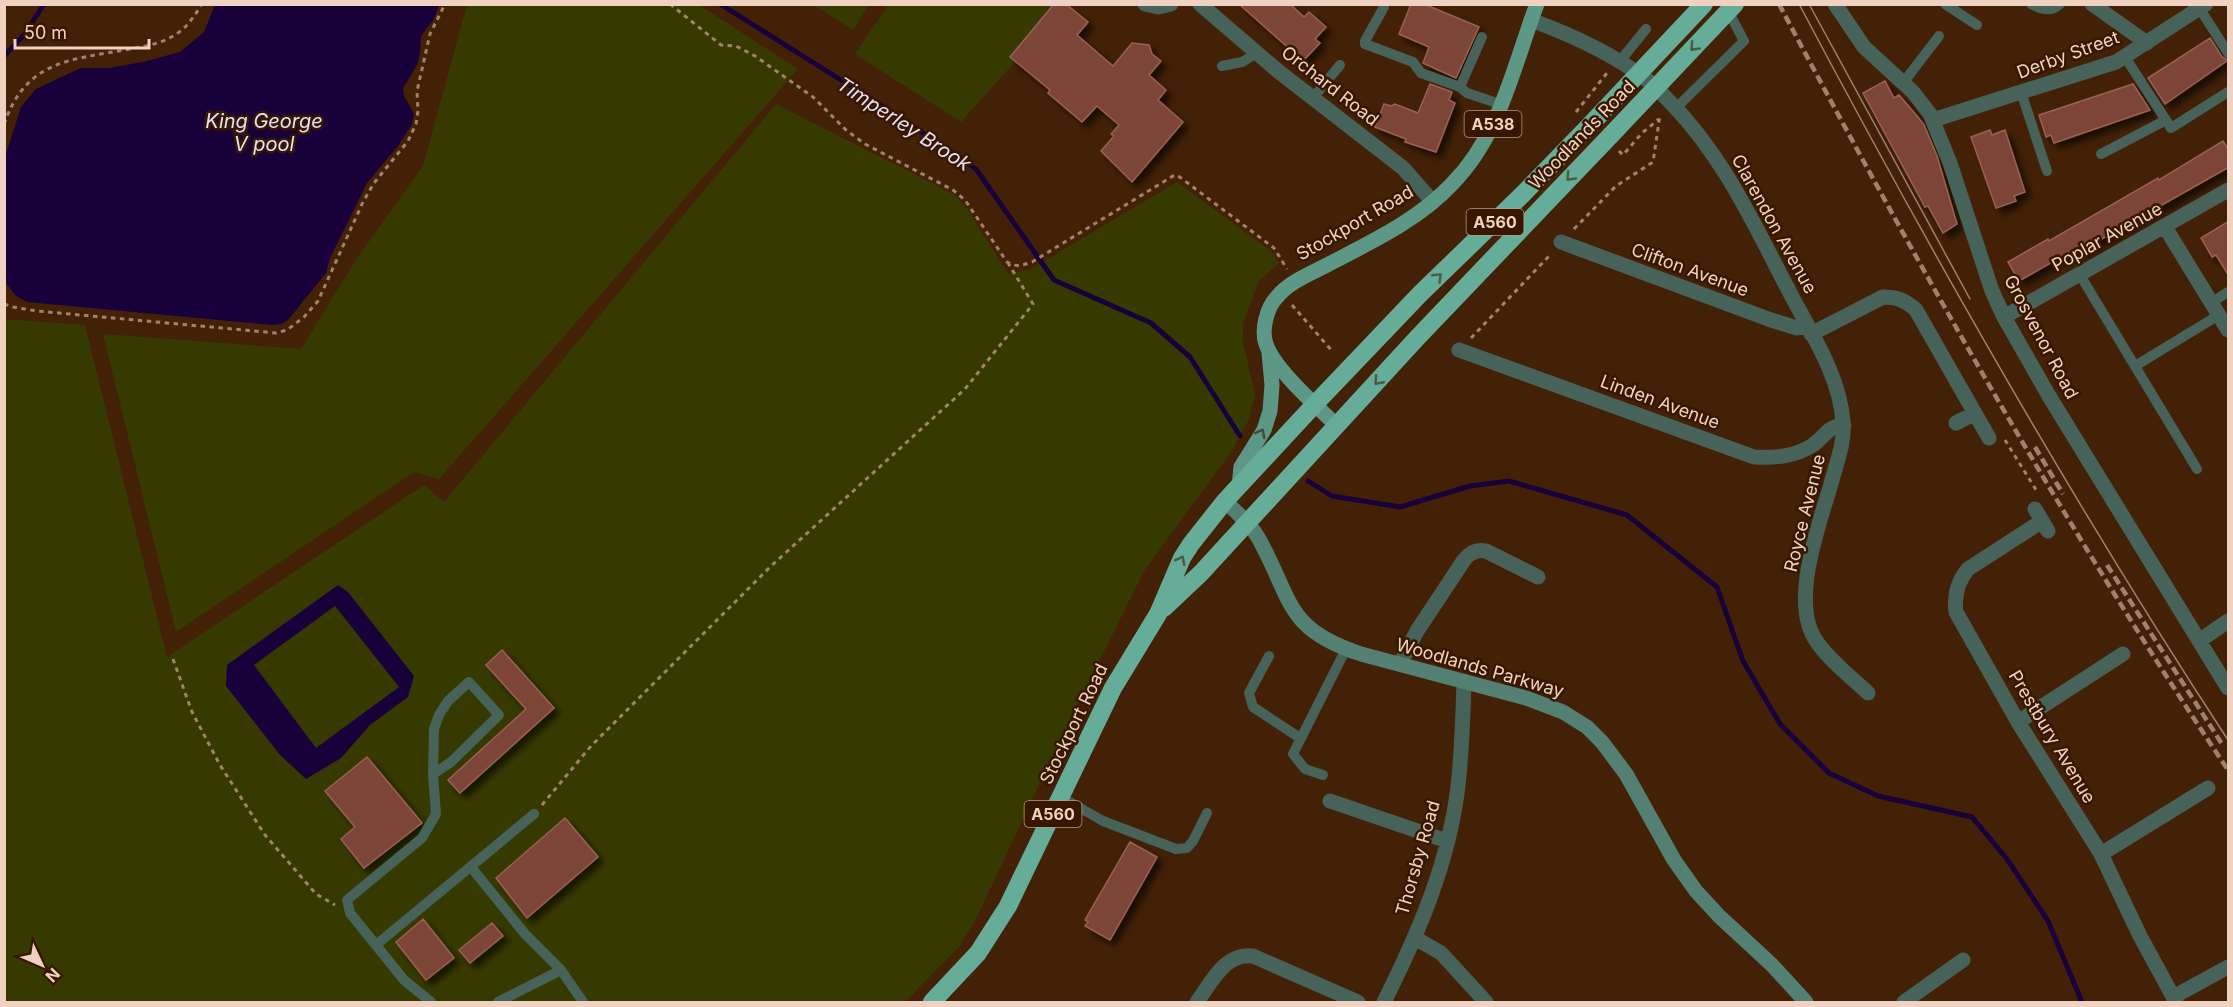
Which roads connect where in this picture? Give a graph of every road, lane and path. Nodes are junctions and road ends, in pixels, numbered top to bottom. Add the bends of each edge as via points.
1 (202, 4) edge
2 (445, 4) edge
3 (670, 4) edge
4 (1145, 4) edge
5 (1171, 4) edge
6 (1200, 4) edge
7 (1536, 4) edge
8 (1704, 4) edge
9 (1725, 4) edge
10 (1735, 4) edge
11 (1945, 4) edge
12 (2031, 4) edge
13 (2060, 4) edge
14 (2096, 6) edge
15 (1384, 7) dead end
16 (2203, 7) edge
17 (1843, 8) edge
18 (1531, 20) junction
19 (1977, 25) dead end
20 (1646, 29) dead end
21 (1939, 36) dead end
22 (1482, 37) dead end
23 (2147, 43) junction
24 (1257, 52) junction
25 (2229, 53) edge
26 (2125, 57) junction
27 (1620, 61) junction
28 (1340, 64) dead end
29 (1222, 66) dead end
30 (1903, 82) junction
31 (1460, 87) junction
32 (1596, 87) dead end
33 (2021, 92) junction
34 (2229, 92) edge
35 (1313, 98) junction
36 (1503, 105) junction
37 (1658, 108) dead end
38 (1676, 108) junction
39 (1575, 112) dead end
40 (1661, 118) junction
41 (1933, 120) junction
42 (2166, 120) junction
43 (4, 124) edge
44 (2101, 154) dead end
45 (1623, 155) dead end
46 (2047, 171) dead end
47 (2229, 190) edge
48 (1433, 202) junction
49 (2165, 227) junction
50 (1561, 242) junction
51 (1007, 262) junction
52 (2080, 274) junction
53 (1296, 282) junction
54 (1281, 292) junction
55 (2229, 292) edge
56 (4, 304) edge
57 (2215, 309) junction
58 (2004, 317) junction
59 (1809, 330) junction
60 (2229, 330) edge
61 (1459, 350) joint
62 (1269, 352) junction
63 (1333, 352) dead end
64 (2135, 366) junction
65 (1315, 404) junction
66 (1975, 413) junction
67 (1956, 423) dead end
68 (1844, 425) junction
69 (1337, 426) junction
70 (1989, 438) joint
71 (2197, 468) dead end
72 (1239, 486) junction
73 (1225, 501) junction
74 (2042, 520) joint
75 (1246, 522) junction
76 (1538, 577) dead end
77 (1158, 614) junction
78 (2229, 621) edge
79 (2199, 641) junction
80 (1346, 649) junction
81 (2123, 654) dead end
82 (1269, 656) dead end
83 (173, 659) dead end
84 (1400, 664) junction
85 (1464, 681) junction
86 (2229, 688) edge
87 (1868, 693) dead end
88 (2018, 722) junction
89 (1300, 738) junction
90 (433, 774) junction
91 (1323, 775) dead end
92 (2208, 788) dead end
93 (1061, 797) junction
94 (1330, 801) dead end
95 (1207, 813) dead end
96 (534, 814) joint
97 (1448, 841) junction
98 (2101, 854) junction
99 (471, 867) junction
100 (350, 913) junction
101 (1414, 938) junction
102 (376, 945) junction
103 (1963, 960) dead end
104 (2229, 967) edge
105 (561, 970) junction
106 (2174, 1000) edge
107 (431, 1002) edge
108 (498, 1002) edge
109 (583, 1002) edge
110 (932, 1002) edge
111 (1197, 1002) edge
112 (1358, 1002) edge
113 (1384, 1002) edge
114 (1486, 1002) edge
115 (1806, 1002) edge
116 (1904, 1002) edge

1 - 43 path via 185,27 164,41 58,63 39,73 11,104
2 - 56 path via 430,34 417,91 416,124 408,141 363,202 318,301 287,330 240,330 37,311
3 - 51 path via 721,45 736,46 755,56 813,97 865,144 953,190 965,200
4 - 5 street
6 - 24 street, Orchard Road
7 - 18 main road, Stockport Road / A538
65 -> 8 highway, Woodlands Road / A560, bridge via 1592,124
9 - 38 lane via 1743,41
10 -> 69 highway, Woodlands Road / A560, bridge
11 - 19 lane
12 - 13 lane via 2048,10
14 - 23 street
15 - 31 lane via 1365,44 1413,62 1421,73
16 - 23 street, Derby Street
16 - 25 lane
17 - 30 street, Grosvenor Road via 1868,52
18 - 27 street, Clarendon Avenue via 1568,33
18 - 36 main road, Stockport Road / A538
20 - 27 lane
21 - 30 lane
22 - 31 lane
23 - 26 street, Derby Street
24 - 29 lane via 1242,62
24 - 35 street, Orchard Road
26 - 33 street, Derby Street
26 - 42 lane
27 - 38 street, Clarendon Avenue via 1649,81
28 - 35 lane
30 - 41 street, Grosvenor Road
31 - 36 lane
32 - 39 path
33 - 41 street, Derby Street
33 - 46 lane
34 - 42 lane via 2171,128
35 - 48 street, Orchard Road via 1403,168
36 - 48 main road, Stockport Road / A538 via 1473,160
37 - 40 path
38 - 59 street, Clarendon Avenue via 1734,186
40 - 45 path
40 - 50 path via 1653,162 1616,186
41 - 58 street, Grosvenor Road
42 - 44 lane
47 - 49 street, Poplar Avenue
48 - 53 main road, Stockport Road / A538 via 1395,228
49 - 52 street, Poplar Avenue
49 - 57 street
50 - 59 street, Clifton Avenue via 1771,320
50 - 61 path
51 - 53 path via 1019,267 1035,260 1178,175 1274,248
51 - 96 path via 1033,304 965,389 762,576 591,746
52 - 58 street, Poplar Avenue
52 - 64 lane
53 - 54 main road, Stockport Road / A538
54 - 62 main road, Stockport Road / A538 via 1271,307 1264,330
54 - 63 path
55 - 57 lane
57 - 60 street
57 - 64 lane
58 - 79 street, Grosvenor Road
59 - 66 street via 1883,297 1907,302 1916,310
59 - 68 street, Royce Avenue via 1838,388
61 - 68 street, Linden Avenue via 1754,457 1779,458 1797,453 1833,426
62 - 65 main road
72 -> 62 main road, Stockport Road via 1241,467 1264,430 1270,411
64 - 71 lane
65 - 69 main road
65 - 72 highway, Stockport Road / A560
66 - 67 street
66 - 70 street
68 - 87 street, Royce Avenue via 1811,556 1805,602 1809,629 1816,642
69 - 75 highway, Stockport Road / A560
70 - 74 path via 2006,440 2040,497
72 - 73 highway, Stockport Road / A560
73 - 75 street, Woodlands Parkway
77 -> 73 highway, Stockport Road / A560 via 1182,558
74 - 88 street, Prestbury Avenue via 1968,569 1959,582 1956,597 1960,621
75 - 77 highway, Stockport Road / A560
75 - 80 street, Woodlands Parkway via 1299,620 1314,633
76 - 84 street via 1486,551 1472,552 1417,631
77 - 93 highway, Stockport Road / A560 via 1113,688
78 - 79 street
79 - 86 street, Grosvenor Road
80 - 84 street, Woodlands Parkway
80 - 89 lane
81 - 88 street
82 - 89 lane via 1249,693 1253,707
83 - 100 path via 192,712 265,835 316,894
84 - 85 street, Woodlands Parkway
85 - 97 street, Thorsby Road via 1458,788
85 - 115 street, Woodlands Parkway via 1546,704 1576,718 1594,732 1626,774 1686,878
88 - 98 street, Prestbury Avenue
89 - 91 lane via 1293,754 1305,769
90 - 90 lane via 434,729 439,715 469,682 498,715 451,762
90 - 100 lane via 436,814 422,838 347,900
92 - 98 street
93 - 95 lane via 1102,821 1176,849 1187,848
93 - 110 highway, Stockport Road / A560 via 1008,906 987,940
94 - 97 street
96 - 99 lane
97 - 101 street, Thorsby Road
98 - 106 street, Prestbury Avenue
99 - 102 lane
99 - 105 lane via 525,934
100 - 102 lane
101 - 113 street, Thorsby Road
101 - 114 street via 1441,953
102 - 107 lane via 404,980
103 - 116 street
104 - 106 street
105 - 108 lane
105 - 109 lane
111 - 112 street via 1226,964 1247,955

